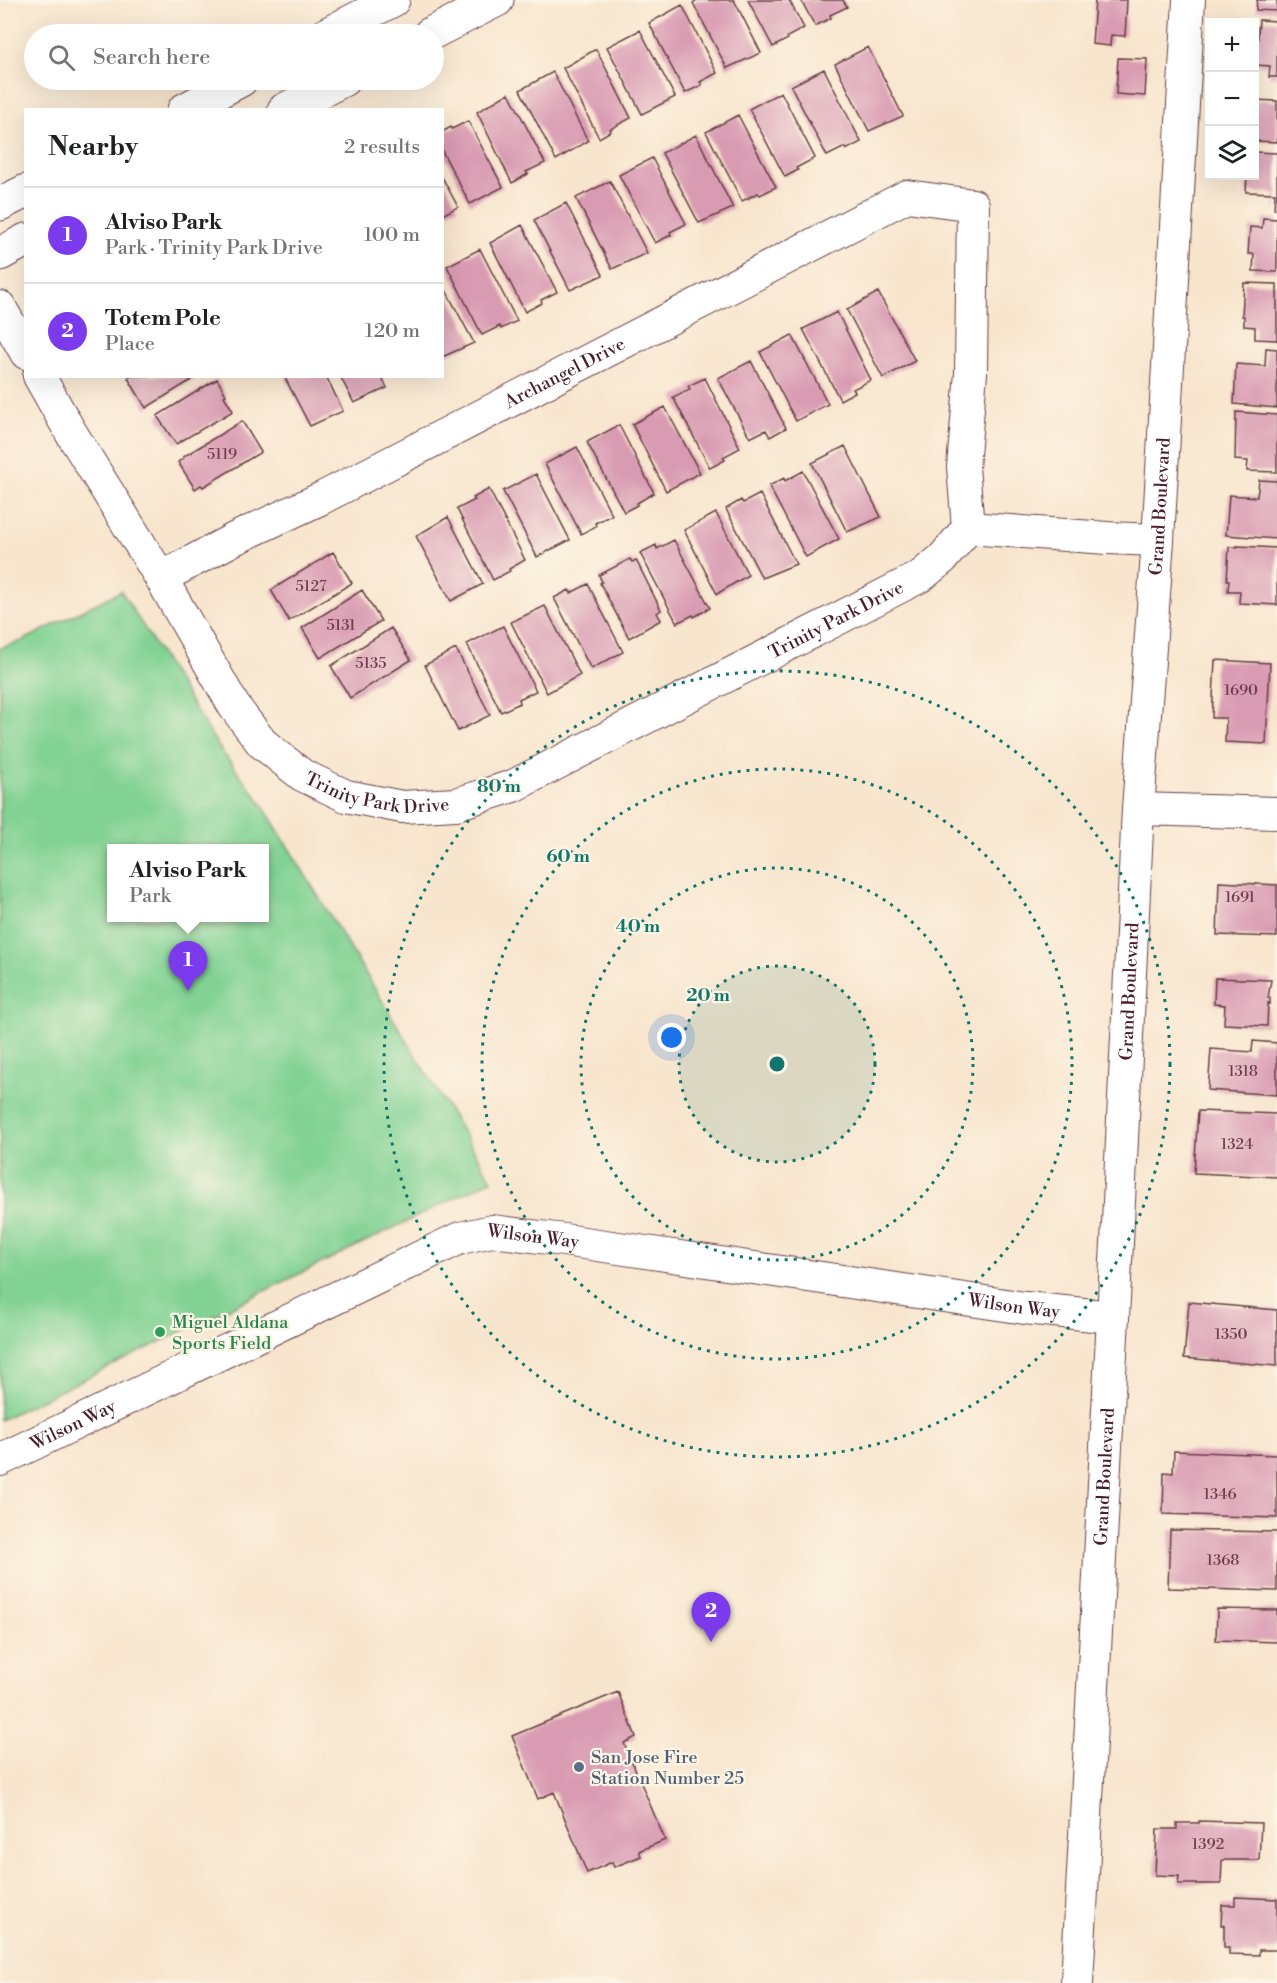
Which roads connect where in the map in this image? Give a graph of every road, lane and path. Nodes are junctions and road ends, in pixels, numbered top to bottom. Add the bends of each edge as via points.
1 (393, 0) edge
2 (497, 0) edge
3 (1189, 0) edge
4 (346, 24) edge
5 (444, 27) edge
6 (222, 90) edge
7 (323, 90) edge
8 (188, 108) edge
9 (288, 108) edge
10 (24, 192) edge
11 (0, 204) edge
12 (24, 241) edge
13 (0, 254) edge
14 (0, 307) edge
15 (24, 349) edge
16 (40, 378) edge
17 (968, 528) junction
18 (1158, 540) junction
19 (161, 578) junction
20 (1138, 809) junction
21 (1277, 813) edge
22 (1113, 1317) junction
23 (0, 1460) edge
24 (1077, 1983) edge

1 - 4 main road
2 - 5 main road
3 - 18 street, Grand Boulevard
6 - 8 main road
7 - 9 main road
10 - 11 main road
12 - 13 main road
14 - 15 street
16 - 19 street, Trinity Park Drive
17 - 18 street
17 - 19 street, Trinity Park Drive via 942,559 921,576 513,786 456,804 402,807 346,796 302,775 262,744 234,706
17 - 19 street, Archangel Drive via 963,467 971,373 973,205 907,196
18 - 20 street, Grand Boulevard
20 - 21 street
20 - 22 street, Grand Boulevard
22 - 23 street, Wilson Way via 1025,1308 492,1231 460,1238
22 - 24 street, Grand Boulevard

